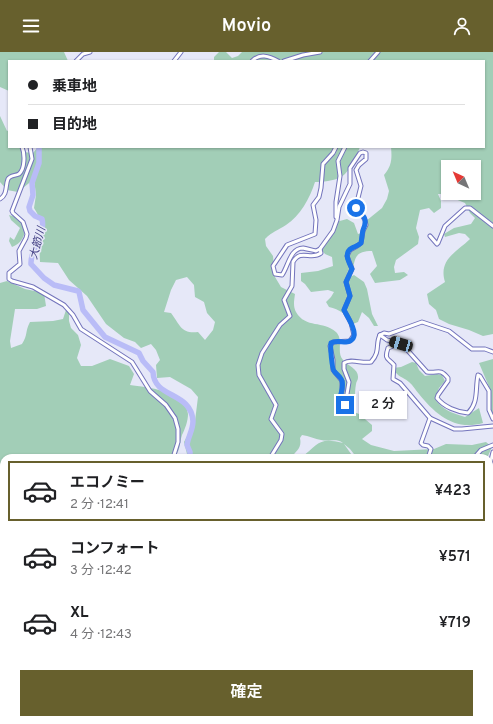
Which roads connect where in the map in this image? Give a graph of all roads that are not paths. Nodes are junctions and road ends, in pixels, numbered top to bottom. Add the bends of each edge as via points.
1 (90, 52) edge
2 (181, 52) edge
3 (320, 52) edge
4 (378, 52) edge
5 (77, 60) edge
6 (175, 60) edge
7 (254, 60) edge
8 (276, 60) edge
9 (287, 60) edge
10 (371, 60) edge
11 (22, 148) edge
12 (30, 148) edge
13 (336, 148) edge
14 (344, 148) edge
15 (0, 198) edge
16 (337, 220) junction
17 (493, 226) edge
18 (430, 236) dead end
19 (320, 249) junction
20 (380, 334) junction
21 (401, 344) junction
22 (493, 352) edge
23 (430, 418) junction
24 (493, 419) edge
25 (493, 426) edge
26 (493, 445) edge
27 (174, 454) edge
28 (272, 454) edge
29 (429, 454) edge
30 (478, 454) edge

1 - 5 street
2 - 6 street
3 - 9 street
4 - 10 street
7 - 8 street via 260,56
11 - 15 street via 25,157 20,172 8,178 5,195
12 - 27 street via 32,159 12,211 23,222 27,234 19,251 20,264 9,273 9,278 34,287 64,305 81,328 132,362 150,391 166,405 175,418 178,442
13 - 19 street via 323,164 319,197 313,205 315,234 287,245 273,266 275,274 282,275 290,258 298,250
14 - 16 street via 338,161 340,176 336,202
16 - 19 street via 333,231
16 - 20 street via 339,207 350,184 350,168 360,153 366,153 366,159 356,170 361,190 356,208 363,215 366,225 361,243 350,250 347,256 352,269 346,282 350,296 344,310 351,322 354,335 348,342 334,341 330,346 333,370 342,381 342,404 346,405 348,402 346,394 349,382 344,362 371,362 378,349
17 - 18 street via 470,208 465,208 445,226 437,244
19 - 28 street via 318,255 300,255 293,262 292,286 284,300 290,316 280,324 262,353 258,365 259,375 276,404 271,419 282,434
20 - 21 street via 386,340
20 - 22 street via 389,334 422,322 449,331 472,349
21 - 23 street via 388,348 385,355 394,366 393,379
21 - 24 street via 427,372 439,371 448,378 437,398 448,407 468,413 475,401 478,375 480,376 489,391 489,410
23 - 25 street via 454,429
23 - 29 street via 421,443 431,449
26 - 30 street

